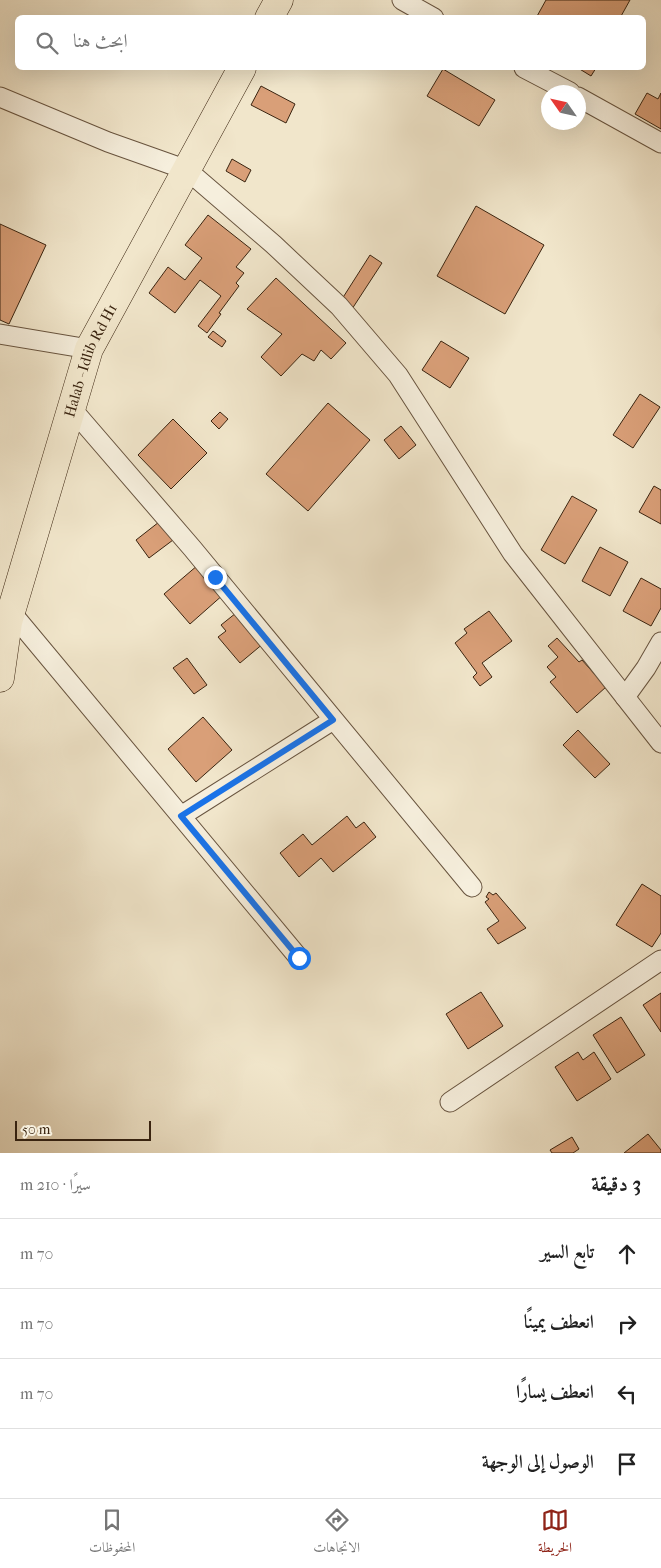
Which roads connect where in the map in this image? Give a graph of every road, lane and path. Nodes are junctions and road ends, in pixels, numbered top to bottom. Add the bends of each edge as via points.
1 (279, 0) edge
2 (402, 0) edge
3 (271, 15) edge
4 (429, 15) edge
5 (241, 70) edge
6 (528, 70) edge
7 (557, 85) edge
8 (0, 97) edge
9 (586, 101) edge
10 (661, 143) edge
11 (187, 170) junction
12 (0, 334) edge
13 (89, 350) junction
14 (72, 409) junction
15 (11, 612) junction
16 (661, 642) edge
17 (0, 678) edge
18 (625, 697) junction
19 (333, 720) junction
20 (661, 743) edge
21 (181, 816) junction
22 (472, 887) dead end
23 (299, 958) dead end
24 (661, 960) edge
25 (450, 1102) dead end

1 - 3 highway
2 - 4 street
5 - 11 highway, Halab - Idlib Rd H1
6 - 7 street
8 - 11 street via 108,142
9 - 10 street
11 - 13 highway, Halab - Idlib Rd H1
11 - 18 street via 339,306 398,375 513,554
12 - 13 street
13 - 14 highway, Halab - Idlib Rd H1
14 - 15 highway, Halab - Idlib Rd H1
14 - 19 street via 192,548
15 - 17 highway, Halab - Idlib Rd H1
15 - 21 street
16 - 18 street
18 - 20 street
19 - 21 street
19 - 22 street
21 - 23 street
24 - 25 street

